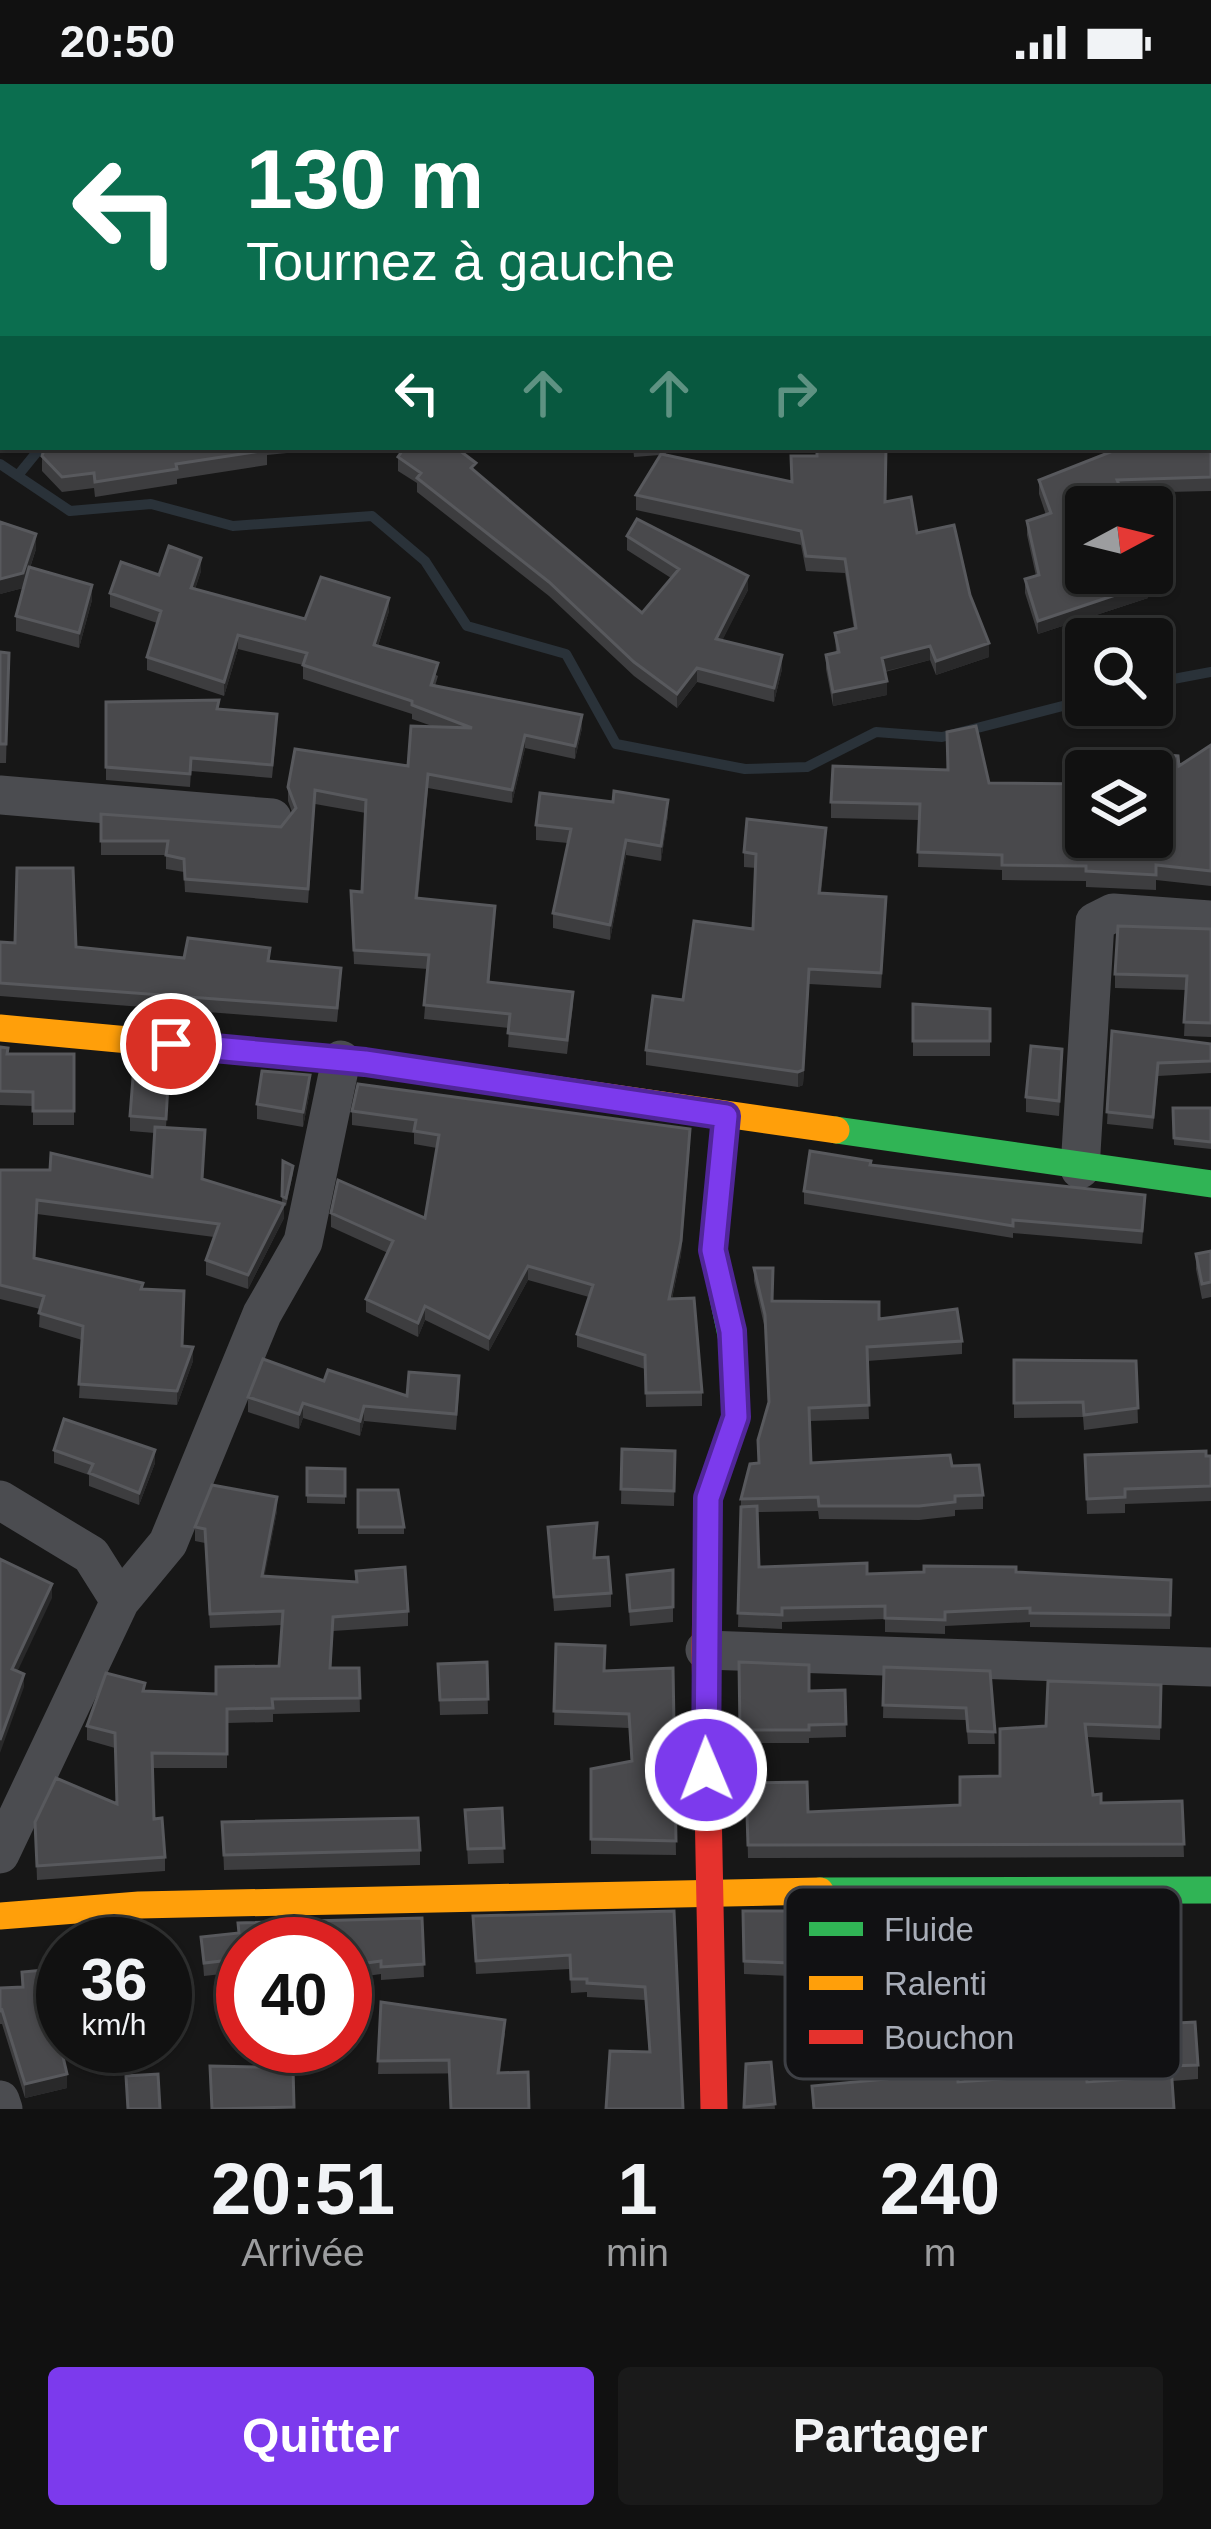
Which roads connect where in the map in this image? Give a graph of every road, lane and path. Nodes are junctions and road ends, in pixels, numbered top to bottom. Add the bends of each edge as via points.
1 (0, 795) edge
2 (272, 818) dead end
3 (1211, 920) edge
4 (0, 1028) edge
5 (341, 1060) junction
6 (726, 1116) junction
7 (1080, 1169) junction
8 (1211, 1184) edge
9 (0, 1500) edge
10 (120, 1600) junction
11 (705, 1649) junction
12 (1211, 1667) edge
13 (0, 1854) edge
14 (1181, 1890) edge
15 (1211, 1890) edge
16 (708, 1891) junction
17 (785, 1891) edge
18 (0, 1916) edge
19 (0, 2099) edge
20 (3, 2109) edge
21 (714, 2109) edge

1 - 2 street
3 - 7 street via 1112,913 1096,922
4 - 5 street
5 - 6 street
5 - 10 street via 303,1242 262,1315 168,1543
6 - 7 street
6 - 11 street via 713,1250 732,1331 736,1417 708,1498
7 - 8 street
9 - 10 street via 91,1555
10 - 13 street
11 - 12 street
11 - 16 street
14 - 15 street
16 - 17 street
16 - 18 street via 139,1905
16 - 21 street
19 - 20 street

